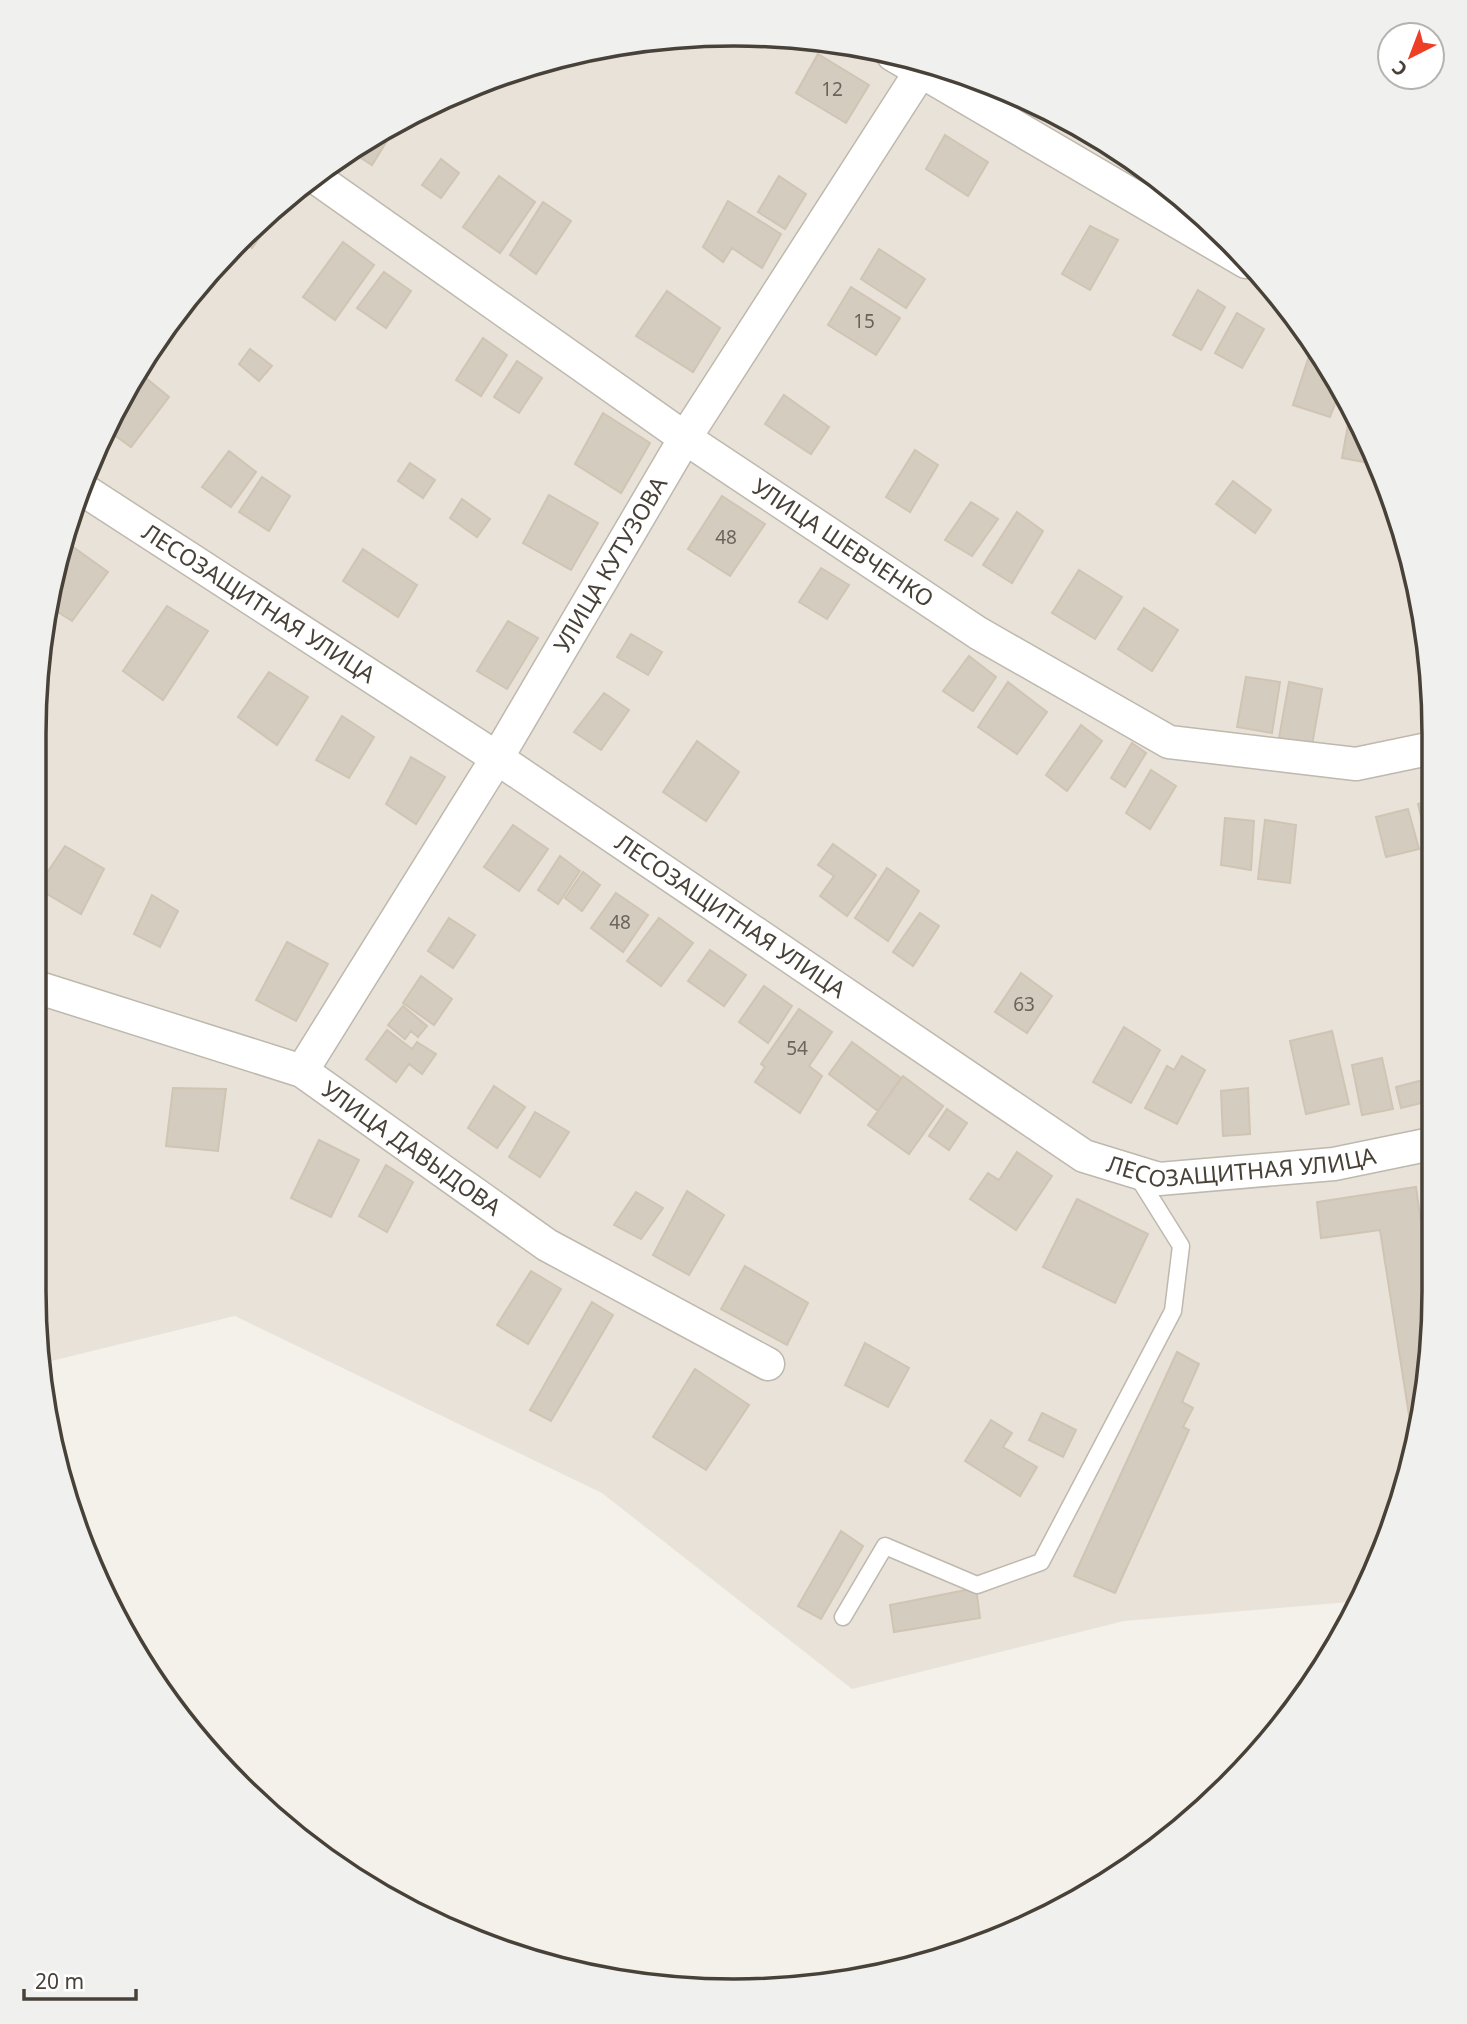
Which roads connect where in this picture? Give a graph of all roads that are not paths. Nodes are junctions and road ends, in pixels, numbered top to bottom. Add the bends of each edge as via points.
1 (920, 71) edge
2 (941, 78) edge
3 (322, 182) edge
4 (1215, 243) edge
5 (685, 438) junction
6 (89, 494) edge
7 (1422, 750) edge
8 (497, 758) junction
9 (46, 990) edge
10 (302, 1071) junction
11 (1422, 1152) edge
12 (1135, 1172) junction
13 (768, 1364) dead end
14 (842, 1617) dead end

1 - 5 street, УЛИЦА КУТУЗОВА
2 - 4 street
3 - 5 street, УЛИЦА ШЕВЧЕНКО
5 - 7 street, УЛИЦА ШЕВЧЕНКО via 978,633 1169,742 1356,764
5 - 8 street, УЛИЦА КУТУЗОВА
6 - 8 street, ЛЕСОЗАЩИТНАЯ УЛИЦА
8 - 10 street, УЛИЦА КУТУЗОВА
8 - 12 street, ЛЕСОЗАЩИТНАЯ УЛИЦА via 1084,1156
9 - 10 street, УЛИЦА ДАВЫДОВА
10 - 13 street, УЛИЦА ДАВЫДОВА via 547,1245
11 - 12 street, ЛЕСОЗАЩИТНАЯ УЛИЦА via 1159,1179
12 - 14 lane via 1181,1246 1173,1311 1041,1562 977,1585 886,1546

